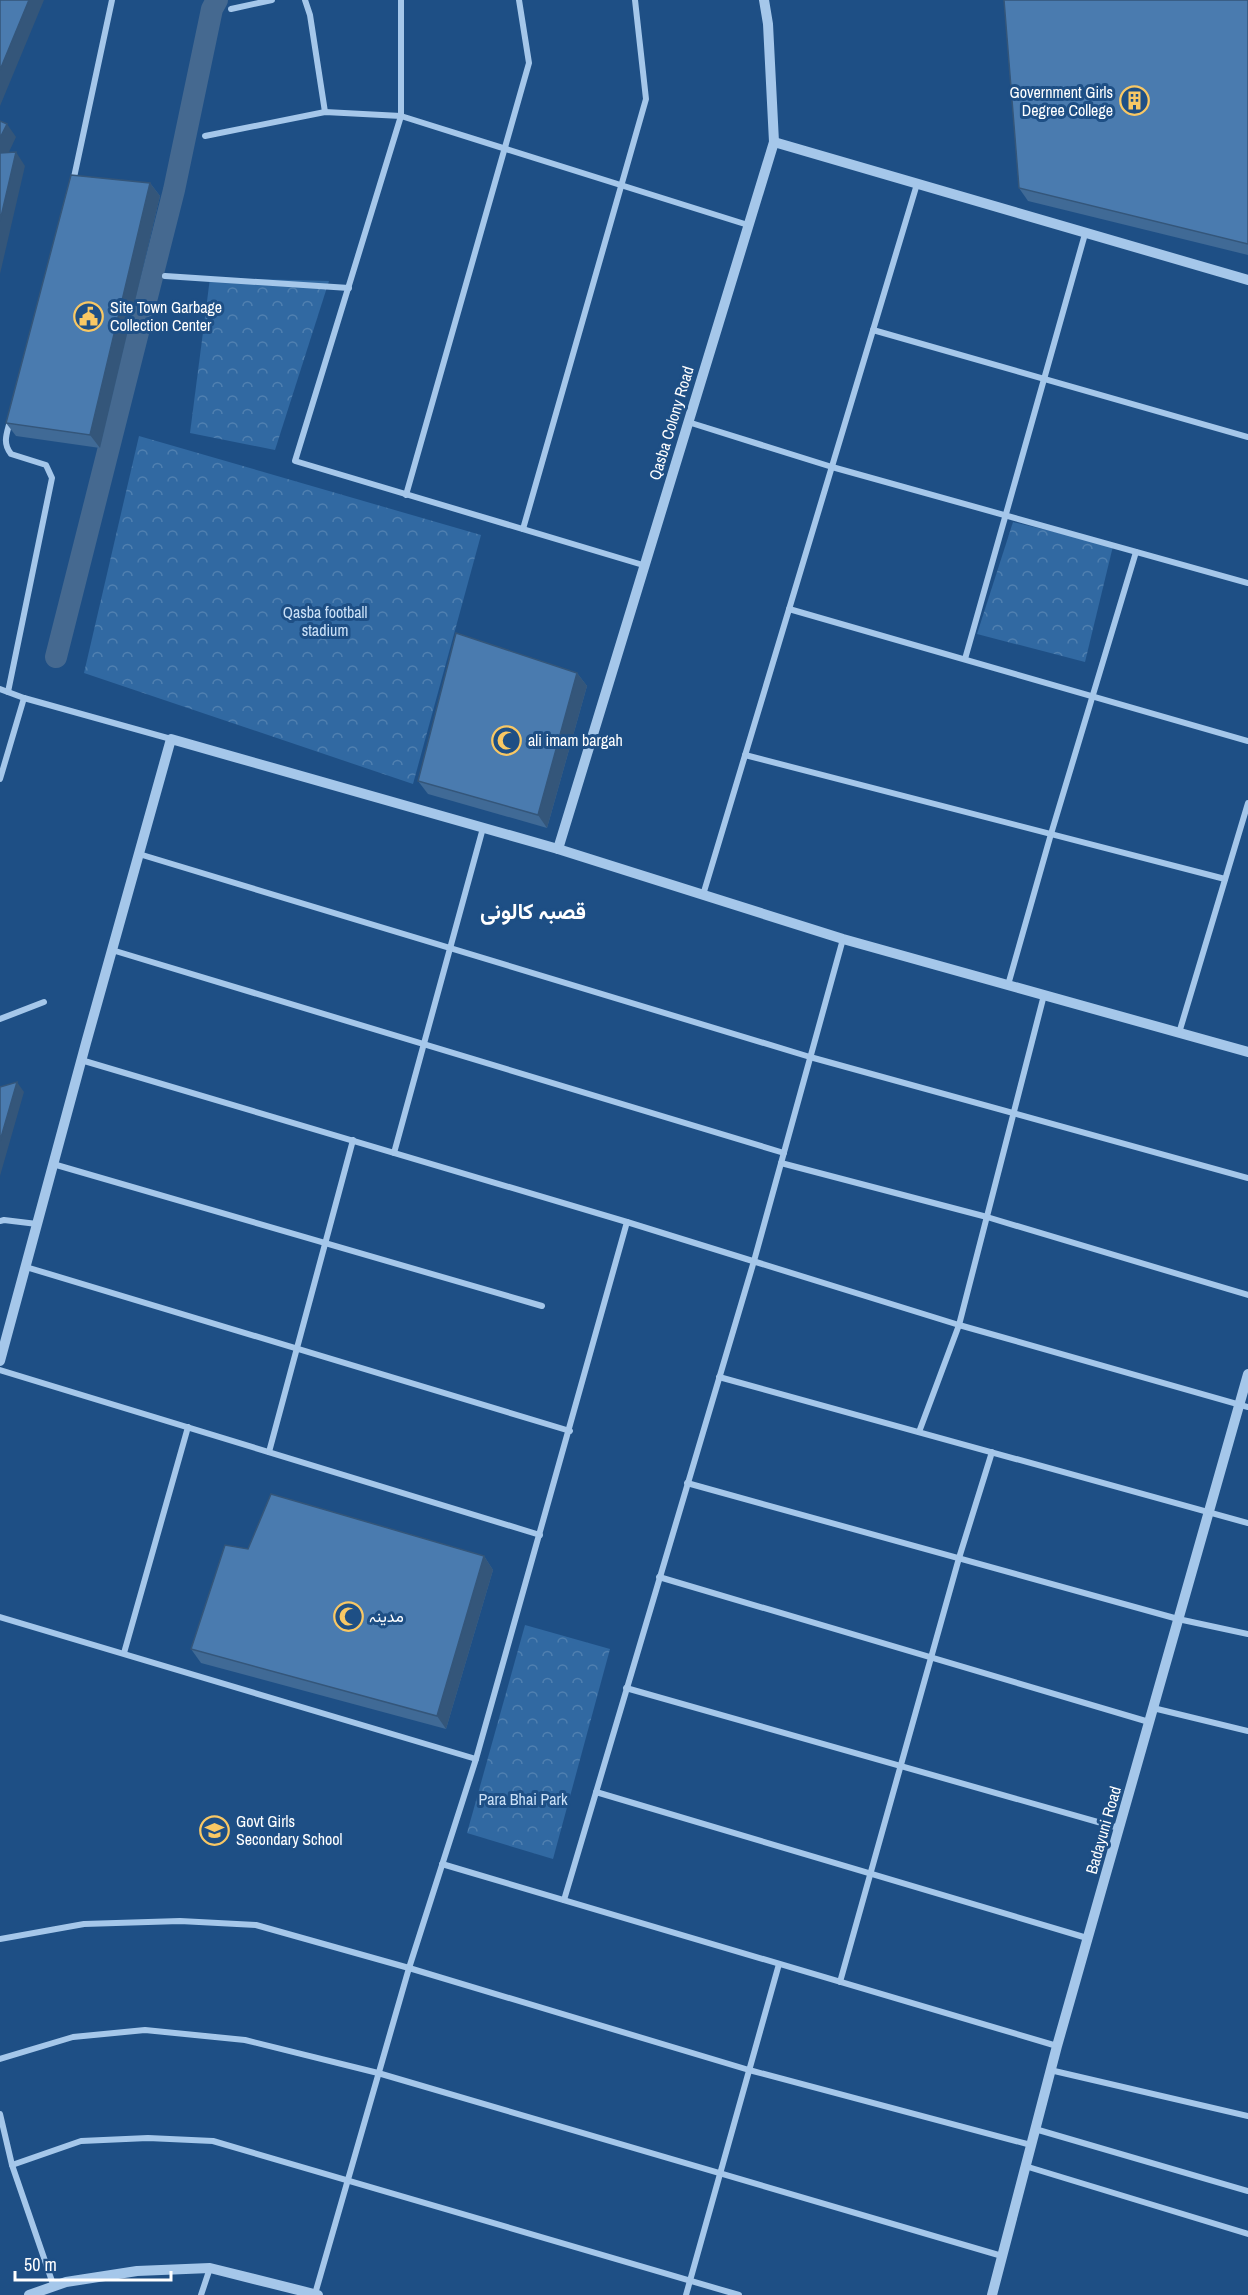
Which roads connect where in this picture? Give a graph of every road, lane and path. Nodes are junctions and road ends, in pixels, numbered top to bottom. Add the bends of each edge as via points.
1 (112, 0) edge
2 (272, 0) edge
3 (305, 0) edge
4 (401, 0) edge
5 (519, 0) edge
6 (635, 0) edge
7 (764, 0) edge
8 (231, 9) dead end
9 (325, 112) junction
10 (401, 116) junction
11 (205, 136) dead end
12 (774, 142) junction
13 (504, 148) junction
14 (917, 184) junction
15 (622, 185) junction
16 (72, 187) edge
17 (748, 225) junction
18 (1085, 234) junction
19 (165, 276) dead end
20 (1248, 280) edge
21 (349, 288) junction
22 (873, 330) junction
23 (1043, 378) junction
24 (12, 412) edge
25 (688, 422) junction
26 (1248, 437) edge
27 (832, 466) junction
28 (406, 495) junction
29 (1007, 516) junction
30 (523, 529) junction
31 (1136, 552) junction
32 (644, 565) junction
33 (1248, 583) edge
34 (789, 609) junction
35 (965, 660) junction
36 (0, 689) edge
37 (8, 692) junction
38 (1093, 697) junction
39 (24, 698) junction
40 (171, 739) junction
41 (1248, 741) edge
42 (745, 755) junction
43 (0, 779) edge
44 (1248, 803) edge
45 (483, 828) junction
46 (1051, 834) junction
47 (558, 849) junction
48 (139, 854) junction
49 (1225, 879) junction
50 (703, 895) junction
51 (843, 939) junction
52 (451, 948) junction
53 (112, 950) junction
54 (1008, 985) junction
55 (1044, 995) junction
56 (44, 1002) dead end
57 (0, 1019) edge
58 (1179, 1033) junction
59 (424, 1045) junction
60 (1248, 1052) edge
61 (810, 1057) junction
62 (81, 1060) junction
63 (1014, 1112) junction
64 (353, 1140) junction
65 (394, 1153) junction
66 (784, 1153) junction
67 (781, 1163) junction
68 (53, 1164) junction
69 (1248, 1178) edge
70 (987, 1217) junction
71 (0, 1221) edge
72 (627, 1222) junction
73 (37, 1224) junction
74 (325, 1243) junction
75 (754, 1261) junction
76 (26, 1267) junction
77 (1248, 1295) edge
78 (542, 1306) dead end
79 (959, 1325) junction
80 (297, 1349) junction
81 (0, 1361) edge
82 (0, 1370) edge
83 (1248, 1374) edge
84 (719, 1377) junction
85 (1244, 1406) edge
86 (188, 1427) junction
87 (570, 1431) junction
88 (919, 1432) junction
89 (269, 1452) junction
90 (992, 1452) junction
91 (687, 1483) junction
92 (1209, 1512) junction
93 (1248, 1523) edge
94 (540, 1535) junction
95 (959, 1558) junction
96 (659, 1576) junction
97 (0, 1617) edge
98 (1179, 1619) junction
99 (1248, 1634) edge
100 (123, 1653) junction
101 (932, 1658) junction
102 (626, 1688) junction
103 (1153, 1708) junction
104 (1149, 1722) junction
105 (1248, 1731) edge
106 (476, 1759) junction
107 (902, 1765) junction
108 (596, 1792) junction
109 (1119, 1828) junction
110 (442, 1864) junction
111 (872, 1874) junction
112 (564, 1900) junction
113 (1087, 1938) junction
114 (0, 1939) edge
115 (779, 1964) junction
116 (409, 1968) junction
117 (840, 1982) junction
118 (1057, 2046) junction
119 (0, 2059) edge
120 (749, 2070) junction
121 (1050, 2070) junction
122 (378, 2073) junction
123 (0, 2114) edge
124 (1248, 2116) edge
125 (1035, 2129) junction
126 (1031, 2145) junction
127 (12, 2165) junction
128 (1025, 2166) junction
129 (719, 2174) junction
130 (347, 2181) junction
131 (1248, 2191) edge
132 (1248, 2234) edge
133 (1002, 2256) junction
134 (210, 2268) junction
135 (690, 2280) junction
136 (54, 2287) junction
137 (316, 2294) edge
138 (29, 2295) edge
139 (201, 2295) edge
140 (686, 2295) edge
141 (739, 2295) edge
142 (992, 2295) edge

1 - 16 street
2 - 8 street
3 - 9 street
4 - 10 street
5 - 13 street via 529,63
6 - 15 street via 646,99
7 - 12 street, Qasba Colony Road
9 - 10 street
9 - 11 street
10 - 13 street
10 - 21 street
12 - 14 street
12 - 17 street, Qasba Colony Road
13 - 15 street
13 - 28 street
14 - 18 street
14 - 22 street
15 - 17 street
15 - 30 street
17 - 25 street, Qasba Colony Road
18 - 20 street
18 - 23 street
19 - 21 street
21 - 28 street via 296,461
22 - 23 street
22 - 27 street
23 - 26 street
23 - 29 street
24 - 37 street via 5,444 8,451 46,465 52,478
25 - 27 street
25 - 32 street, Qasba Colony Road
27 - 29 street
27 - 34 street
28 - 30 street
29 - 31 street
29 - 35 street
30 - 32 street
31 - 33 street
31 - 38 street
32 - 47 street, Qasba Colony Road
34 - 35 street
34 - 42 street
35 - 38 street
36 - 37 street
37 - 39 street
38 - 41 street
38 - 46 street
39 - 40 street
39 - 43 street
40 - 45 street
40 - 48 street
42 - 46 street
42 - 50 street
44 - 49 street
45 - 47 street
45 - 52 street
46 - 49 street
46 - 54 street
47 - 50 street
48 - 52 street
48 - 53 street
49 - 58 street
50 - 51 street
51 - 54 street
51 - 61 street
52 - 59 street
52 - 61 street
53 - 59 street
53 - 62 street
54 - 55 street
55 - 58 street
55 - 63 street
56 - 57 street
58 - 60 street
59 - 65 street
59 - 66 street
61 - 63 street
61 - 66 street
62 - 64 street
62 - 68 street
63 - 69 street
63 - 70 street
64 - 65 street
64 - 74 street
65 - 72 street
66 - 67 street
67 - 70 street
67 - 75 street
68 - 73 street
68 - 74 street
70 - 77 street
70 - 79 street
71 - 73 street
72 - 75 street
72 - 87 street
73 - 76 street
74 - 78 street
74 - 80 street
75 - 79 street
75 - 84 street
76 - 80 street
76 - 81 street
79 - 85 street
79 - 88 street
80 - 87 street
80 - 89 street
82 - 86 street
83 - 85 street, Badayuni Road
84 - 88 street
84 - 91 street
85 - 92 street, Badayuni Road
86 - 89 street
86 - 100 street
87 - 94 street
88 - 90 street
89 - 94 street
90 - 92 street
90 - 95 street
91 - 95 street
91 - 96 street
92 - 93 street
92 - 98 street, Badayuni Road
94 - 106 street
95 - 98 street
95 - 101 street
96 - 101 street
96 - 102 street
97 - 100 street
98 - 99 street
98 - 103 street, Badayuni Road
100 - 106 street
101 - 104 street
101 - 107 street
102 - 107 street
102 - 108 street
103 - 104 street, Badayuni Road
103 - 105 street
104 - 109 street, Badayuni Road
106 - 110 street
107 - 109 street
107 - 111 street
108 - 111 street
108 - 112 street
109 - 113 street, Badayuni Road
110 - 112 street
110 - 116 street
111 - 113 street
111 - 117 street
112 - 115 street
113 - 118 street, Badayuni Road
114 - 116 street via 84,1924 180,1921 256,1925
115 - 117 street
115 - 120 street
116 - 120 street
116 - 122 street
117 - 118 street
118 - 121 street, Badayuni Road
119 - 122 street via 73,2037 145,2030 245,2040
120 - 126 street
120 - 129 street
121 - 124 street
121 - 125 street, Badayuni Road
122 - 129 street
122 - 130 street
123 - 127 street
125 - 126 street, Badayuni Road
125 - 131 street
126 - 128 street, Badayuni Road
127 - 130 street via 81,2141 213,2141
127 - 136 street
128 - 132 street
128 - 133 street, Badayuni Road
129 - 133 street
129 - 135 street
130 - 135 street
130 - 137 street
133 - 142 street, Badayuni Road
134 - 136 street via 137,2271
134 - 137 street
134 - 139 street
135 - 140 street
135 - 141 street
136 - 138 street

